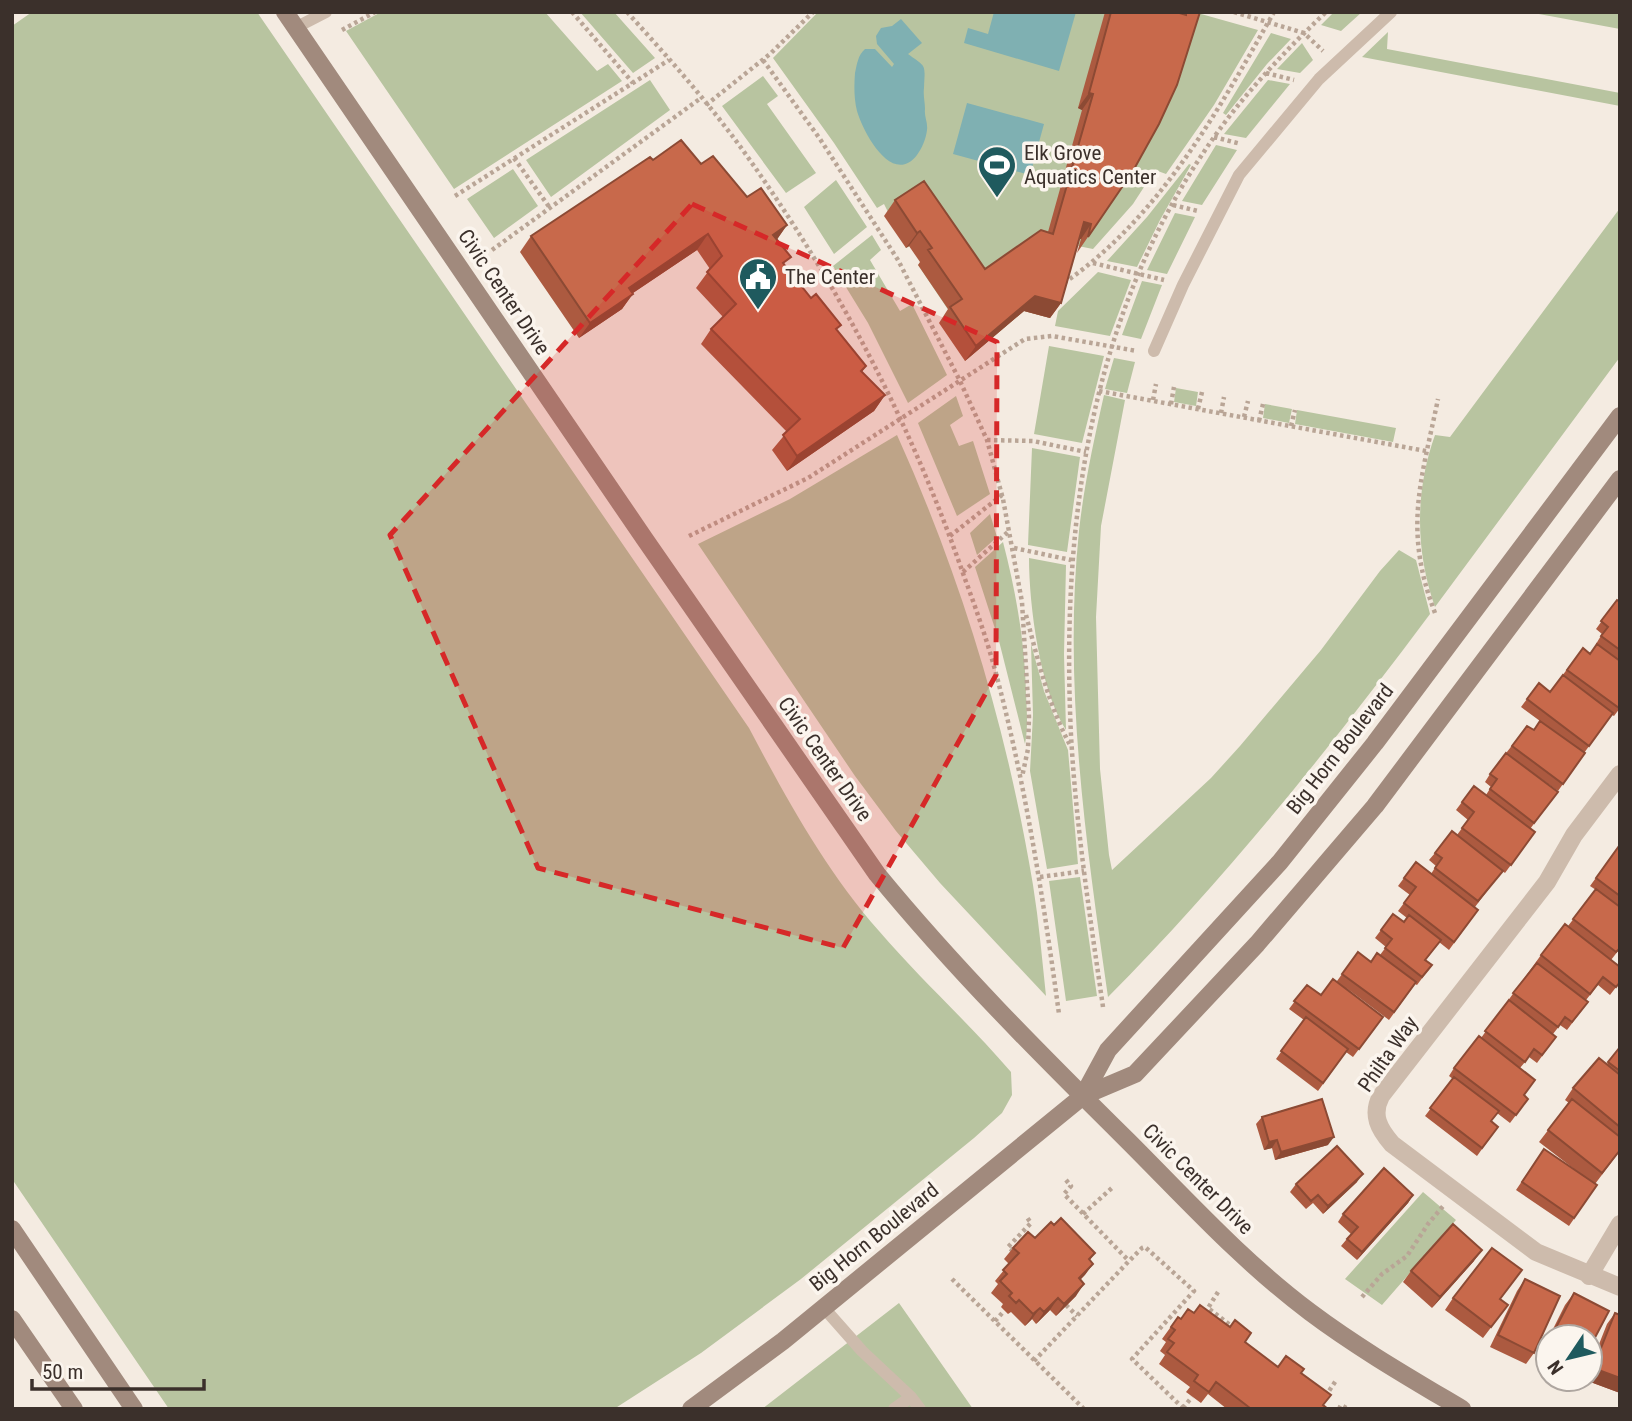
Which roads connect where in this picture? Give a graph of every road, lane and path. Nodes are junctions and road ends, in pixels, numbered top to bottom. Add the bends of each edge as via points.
1 (285, 12) edge
2 (326, 12) edge
3 (375, 12) edge
4 (572, 12) edge
5 (627, 12) edge
6 (813, 12) edge
7 (1234, 12) edge
8 (1274, 12) edge
9 (1326, 12) edge
10 (1391, 12) edge
11 (1269, 21) junction
12 (295, 28) junction
13 (342, 30) dead end
14 (1304, 33) junction
15 (1323, 51) dead end
16 (669, 60) junction
17 (762, 60) junction
18 (1266, 74) junction
19 (1294, 80) dead end
20 (633, 83) junction
21 (701, 98) junction
22 (706, 105) junction
23 (1214, 137) junction
24 (1197, 141) junction
25 (1241, 144) dead end
26 (1208, 146) junction
27 (514, 158) junction
28 (456, 196) dead end
29 (1173, 205) junction
30 (550, 208) junction
31 (1198, 211) dead end
32 (492, 250) dead end
33 (1093, 263) junction
34 (1139, 275) junction
35 (1164, 280) dead end
36 (1059, 286) edge
37 (1112, 347) junction
38 (1138, 351) dead end
39 (1154, 351) dead end
40 (960, 381) junction
41 (1156, 384) dead end
42 (1174, 387) dead end
43 (1099, 391) junction
44 (1202, 393) dead end
45 (1224, 397) dead end
46 (1438, 399) dead end
47 (1153, 400) junction
48 (1248, 401) dead end
49 (1171, 404) junction
50 (1263, 404) dead end
51 (1198, 409) junction
52 (1295, 410) dead end
53 (1221, 413) junction
54 (1620, 416) edge
55 (1244, 418) junction
56 (902, 419) junction
57 (1259, 421) junction
58 (1291, 426) junction
59 (986, 440) junction
60 (1426, 451) junction
61 (1086, 452) junction
62 (1620, 479) edge
63 (1002, 495) junction
64 (1010, 530) junction
65 (688, 536) dead end
66 (950, 536) junction
67 (1013, 548) junction
68 (1071, 561) junction
69 (963, 572) junction
70 (1022, 603) junction
71 (1435, 613) dead end
72 (1073, 749) junction
73 (1620, 774) edge
74 (1021, 781) junction
75 (1084, 871) junction
76 (1040, 877) junction
77 (1103, 1007) dead end
78 (1059, 1014) dead end
79 (1083, 1097) junction
80 (1066, 1180) dead end
81 (1113, 1187) dead end
82 (1444, 1205) dead end
83 (1083, 1214) junction
84 (1026, 1216) dead end
85 (1620, 1224) edge
86 (12, 1229) edge
87 (1013, 1251) edge
88 (1129, 1261) junction
89 (1589, 1276) junction
90 (952, 1279) dead end
91 (1620, 1287) edge
92 (1218, 1292) dead end
93 (1362, 1297) dead end
94 (1066, 1305) edge
95 (824, 1308) junction
96 (1004, 1311) dead end
97 (1077, 1316) junction
98 (12, 1319) edge
99 (995, 1321) junction
100 (1239, 1331) edge
101 (1034, 1362) junction
102 (1337, 1379) dead end
103 (1318, 1387) edge
104 (1192, 1396) edge
105 (911, 1397) junction
106 (1184, 1408) edge
107 (74, 1409) edge
108 (134, 1409) edge
109 (691, 1409) edge
110 (894, 1409) edge
111 (920, 1409) edge
112 (1084, 1409) edge
113 (1339, 1409) edge
114 (1348, 1409) edge
115 (1462, 1409) edge

1 - 12 main road, Civic Center Drive
2 - 12 lane
3 - 13 path
4 - 20 path
5 - 16 path
6 - 17 path
7 - 11 path
8 - 11 path
9 - 14 path
10 - 39 lane via 1319,79 1239,175
11 - 14 path
11 - 24 path
12 - 79 main road, Civic Center Drive via 877,874 960,970
14 - 15 path
14 - 18 path
16 - 20 path
16 - 21 path
17 - 22 path
17 - 40 path via 820,139 891,250
18 - 19 path
18 - 23 path
20 - 27 path
21 - 22 path
21 - 30 path
22 - 56 path via 740,147 818,264
23 - 25 path
23 - 26 path
24 - 26 path
24 - 33 path via 1140,215
26 - 29 path
27 - 28 path
27 - 30 path
29 - 31 path
29 - 34 path
30 - 32 path
33 - 34 path
33 - 36 path
34 - 35 path
34 - 37 path
37 - 38 path
37 - 40 path via 1052,337 1025,339
37 - 43 path
40 - 56 path
40 - 59 path
41 - 47 path
42 - 49 path
43 - 47 path
43 - 61 path
44 - 51 path
45 - 53 path
46 - 60 path
47 - 49 path
48 - 55 path
49 - 51 path
50 - 57 path
51 - 53 path
52 - 58 path
53 - 55 path
54 - 79 main road, Big Horn Boulevard via 1454,640 1280,862 1108,1050
55 - 57 path
56 - 65 path via 808,478
56 - 66 path
57 - 58 path
58 - 60 path
59 - 61 path via 1033,441
59 - 63 path
60 - 71 path via 1417,533 1425,587
61 - 68 path
62 - 79 main road, Big Horn Boulevard via 1375,806 1257,944 1135,1074
63 - 64 path
63 - 66 path
64 - 67 path
64 - 69 path
66 - 69 path
67 - 68 path
67 - 70 path
68 - 72 path
69 - 74 path via 999,684
70 - 72 path via 1044,682
70 - 74 path via 1029,717
72 - 75 path
73 - 89 street, Philta Way via 1574,835 1547,882 1376,1105 1378,1125 1404,1153 1536,1252
74 - 76 path
75 - 76 path
75 - 77 path
76 - 78 path
79 - 95 main road, Big Horn Boulevard
79 - 115 main road, Civic Center Drive via 1277,1285 1377,1358
80 - 83 path via 1070,1186 1064,1194
81 - 83 path
82 - 93 path via 1407,1256 1382,1274
83 - 88 path
84 - 87 path via 1031,1223 1008,1247
85 - 89 street
86 - 108 main road
88 - 97 path
88 - 106 path via 1142,1248 1149,1249 1194,1291 1132,1359
89 - 91 street, Philta Way
90 - 99 path
92 - 100 path via 1208,1308
94 - 97 path
95 - 105 lane
95 - 109 main road, Big Horn Boulevard
96 - 99 path
97 - 101 path
98 - 107 main road
99 - 101 path
101 - 112 path
102 - 103 path via 1327,1394
104 - 106 path
105 - 110 lane
105 - 111 lane
113 - 114 path via 1341,1405

